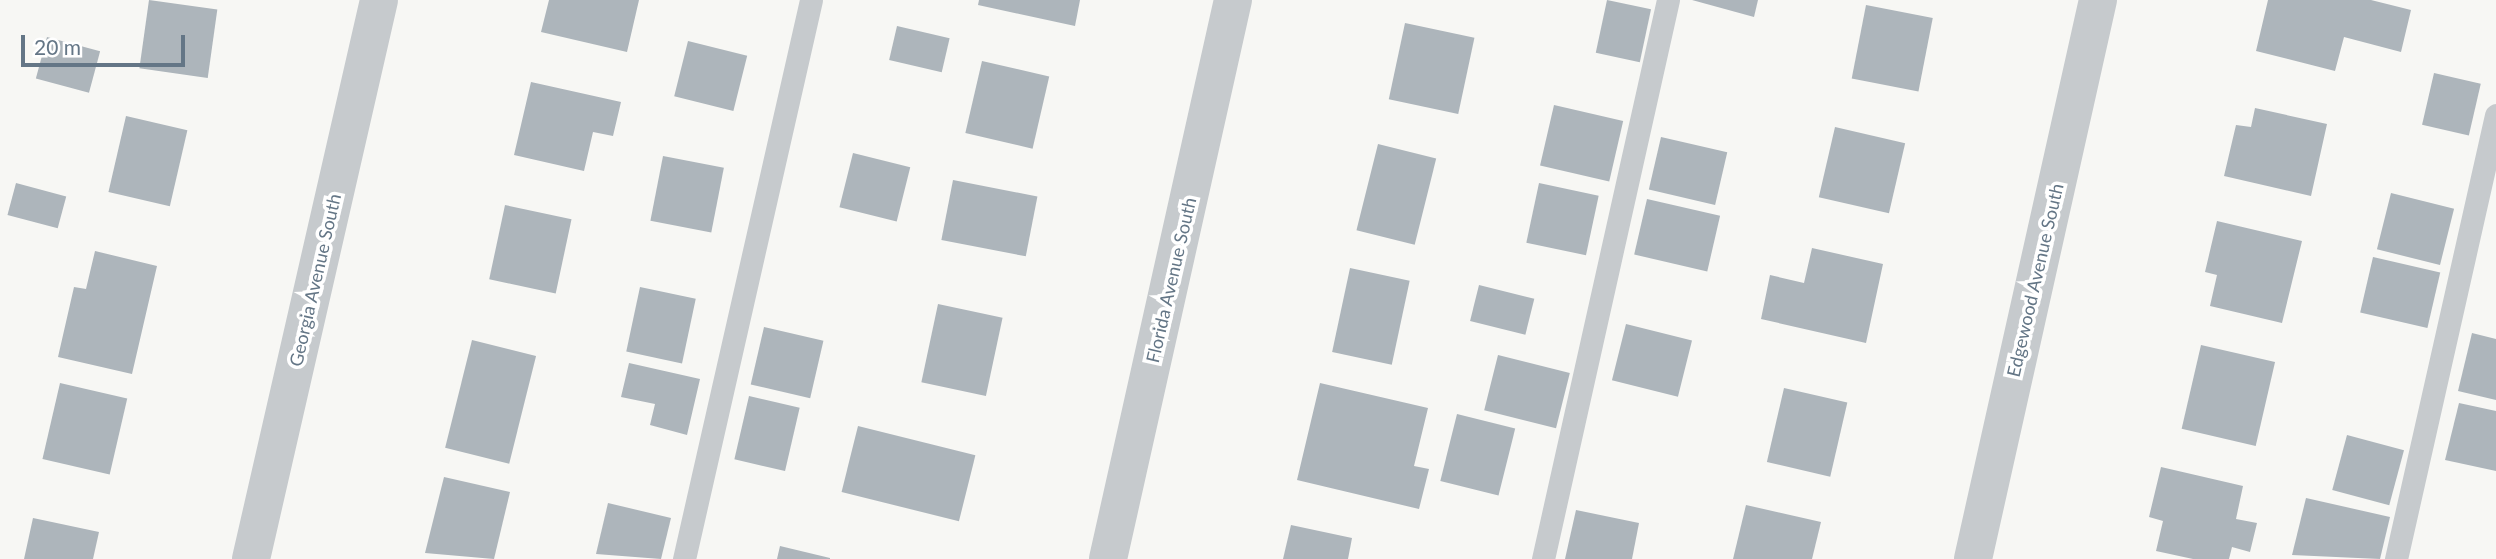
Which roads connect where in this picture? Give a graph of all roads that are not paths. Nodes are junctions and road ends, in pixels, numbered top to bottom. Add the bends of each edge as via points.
1 (379, 0) edge
2 (811, 0) edge
3 (1233, 0) edge
4 (1668, 0) edge
5 (2098, 0) edge
6 (2496, 115) edge
7 (251, 559) edge
8 (684, 559) edge
9 (1108, 559) edge
10 (1543, 559) edge
11 (1973, 559) edge
12 (2396, 559) edge

1 - 7 street, Georgia Avenue South
2 - 8 lane
3 - 9 street, Florida Avenue South
4 - 10 lane
5 - 11 street, Edgewood Avenue South
6 - 12 lane

